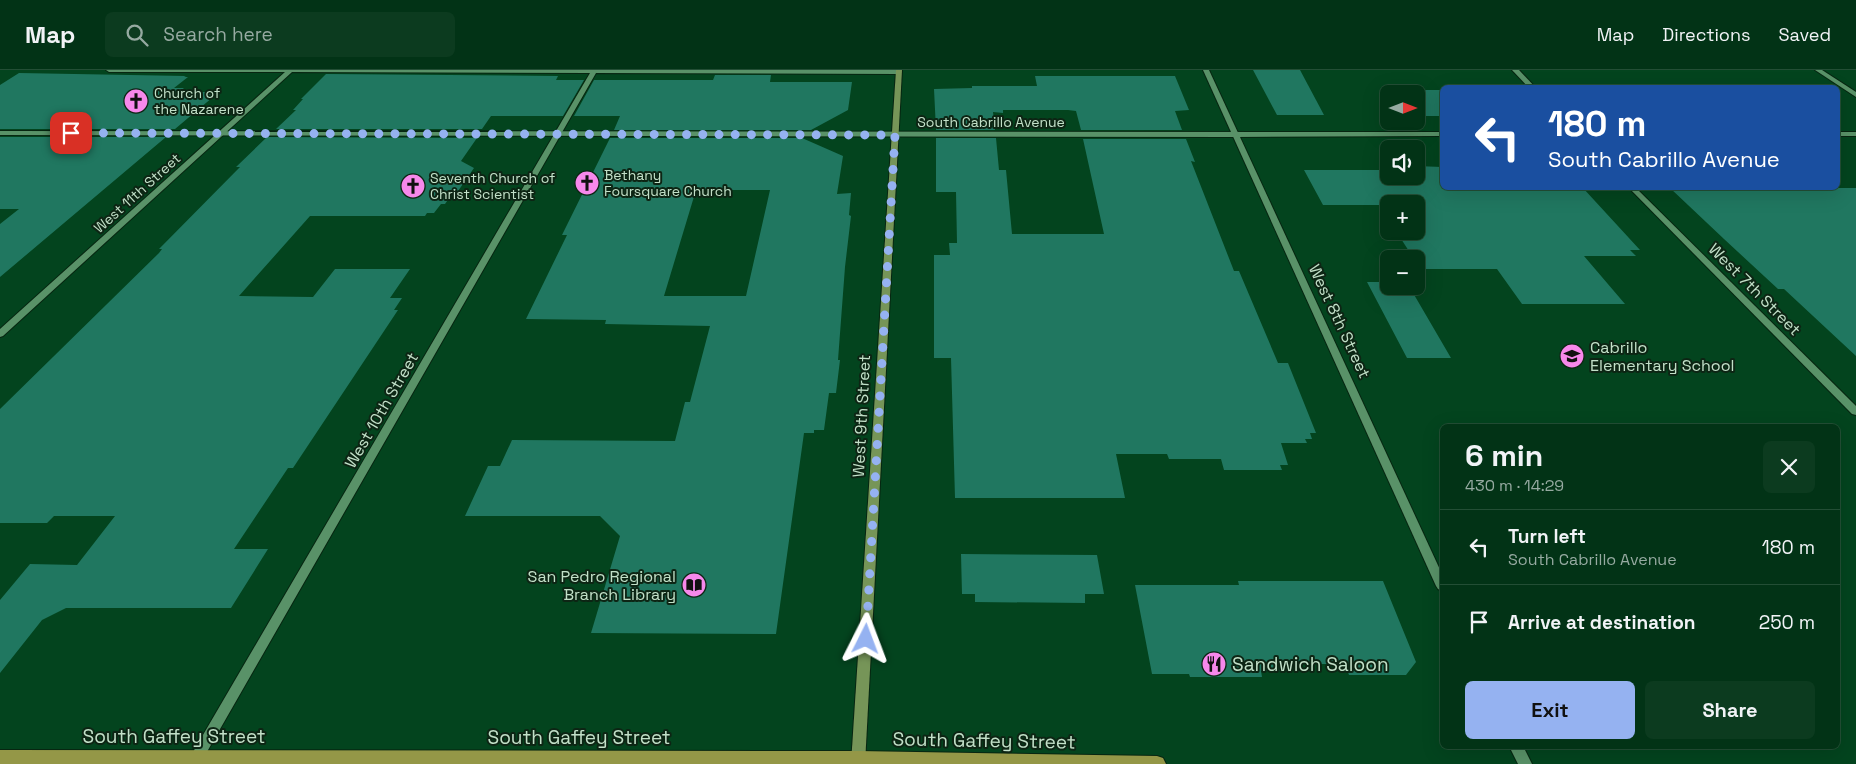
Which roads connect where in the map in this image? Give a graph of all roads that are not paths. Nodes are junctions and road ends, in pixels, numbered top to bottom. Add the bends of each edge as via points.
1 (109, 70) edge
2 (1206, 70) edge
3 (1515, 70) edge
4 (1818, 70) edge
5 (290, 71) edge
6 (595, 71) edge
7 (899, 71) edge
8 (1529, 85) edge
9 (1856, 95) edge
10 (0, 133) edge
11 (222, 133) junction
12 (558, 133) junction
13 (1440, 134) edge
14 (1840, 134) edge
15 (1856, 134) edge
16 (895, 135) junction
17 (1236, 135) junction
18 (1634, 190) edge
19 (0, 334) edge
20 (1856, 412) edge
21 (1440, 582) edge
22 (1518, 749) edge
23 (0, 758) edge
24 (195, 761) edge
25 (858, 762) edge
26 (1157, 764) edge
27 (1525, 764) edge

1 - 5 street
2 - 17 street, West 8th Street
3 - 8 street
4 - 9 street
5 - 6 street
5 - 11 street, West 11th Street
6 - 7 street
6 - 12 street, West 10th Street
7 - 16 main road, West 9th Street
10 - 11 street, South Cabrillo Avenue
11 - 12 street, South Cabrillo Avenue
11 - 19 street, West 11th Street
12 - 16 street, South Cabrillo Avenue
12 - 24 street, West 10th Street
13 - 17 street, South Cabrillo Avenue
14 - 15 street
16 - 17 street, South Cabrillo Avenue
16 - 25 main road, West 9th Street
17 - 21 street, West 8th Street
18 - 20 street, West 7th Street
22 - 27 street
23 - 24 main road, South Gaffey Street
24 - 25 main road, South Gaffey Street
25 - 26 main road, South Gaffey Street

